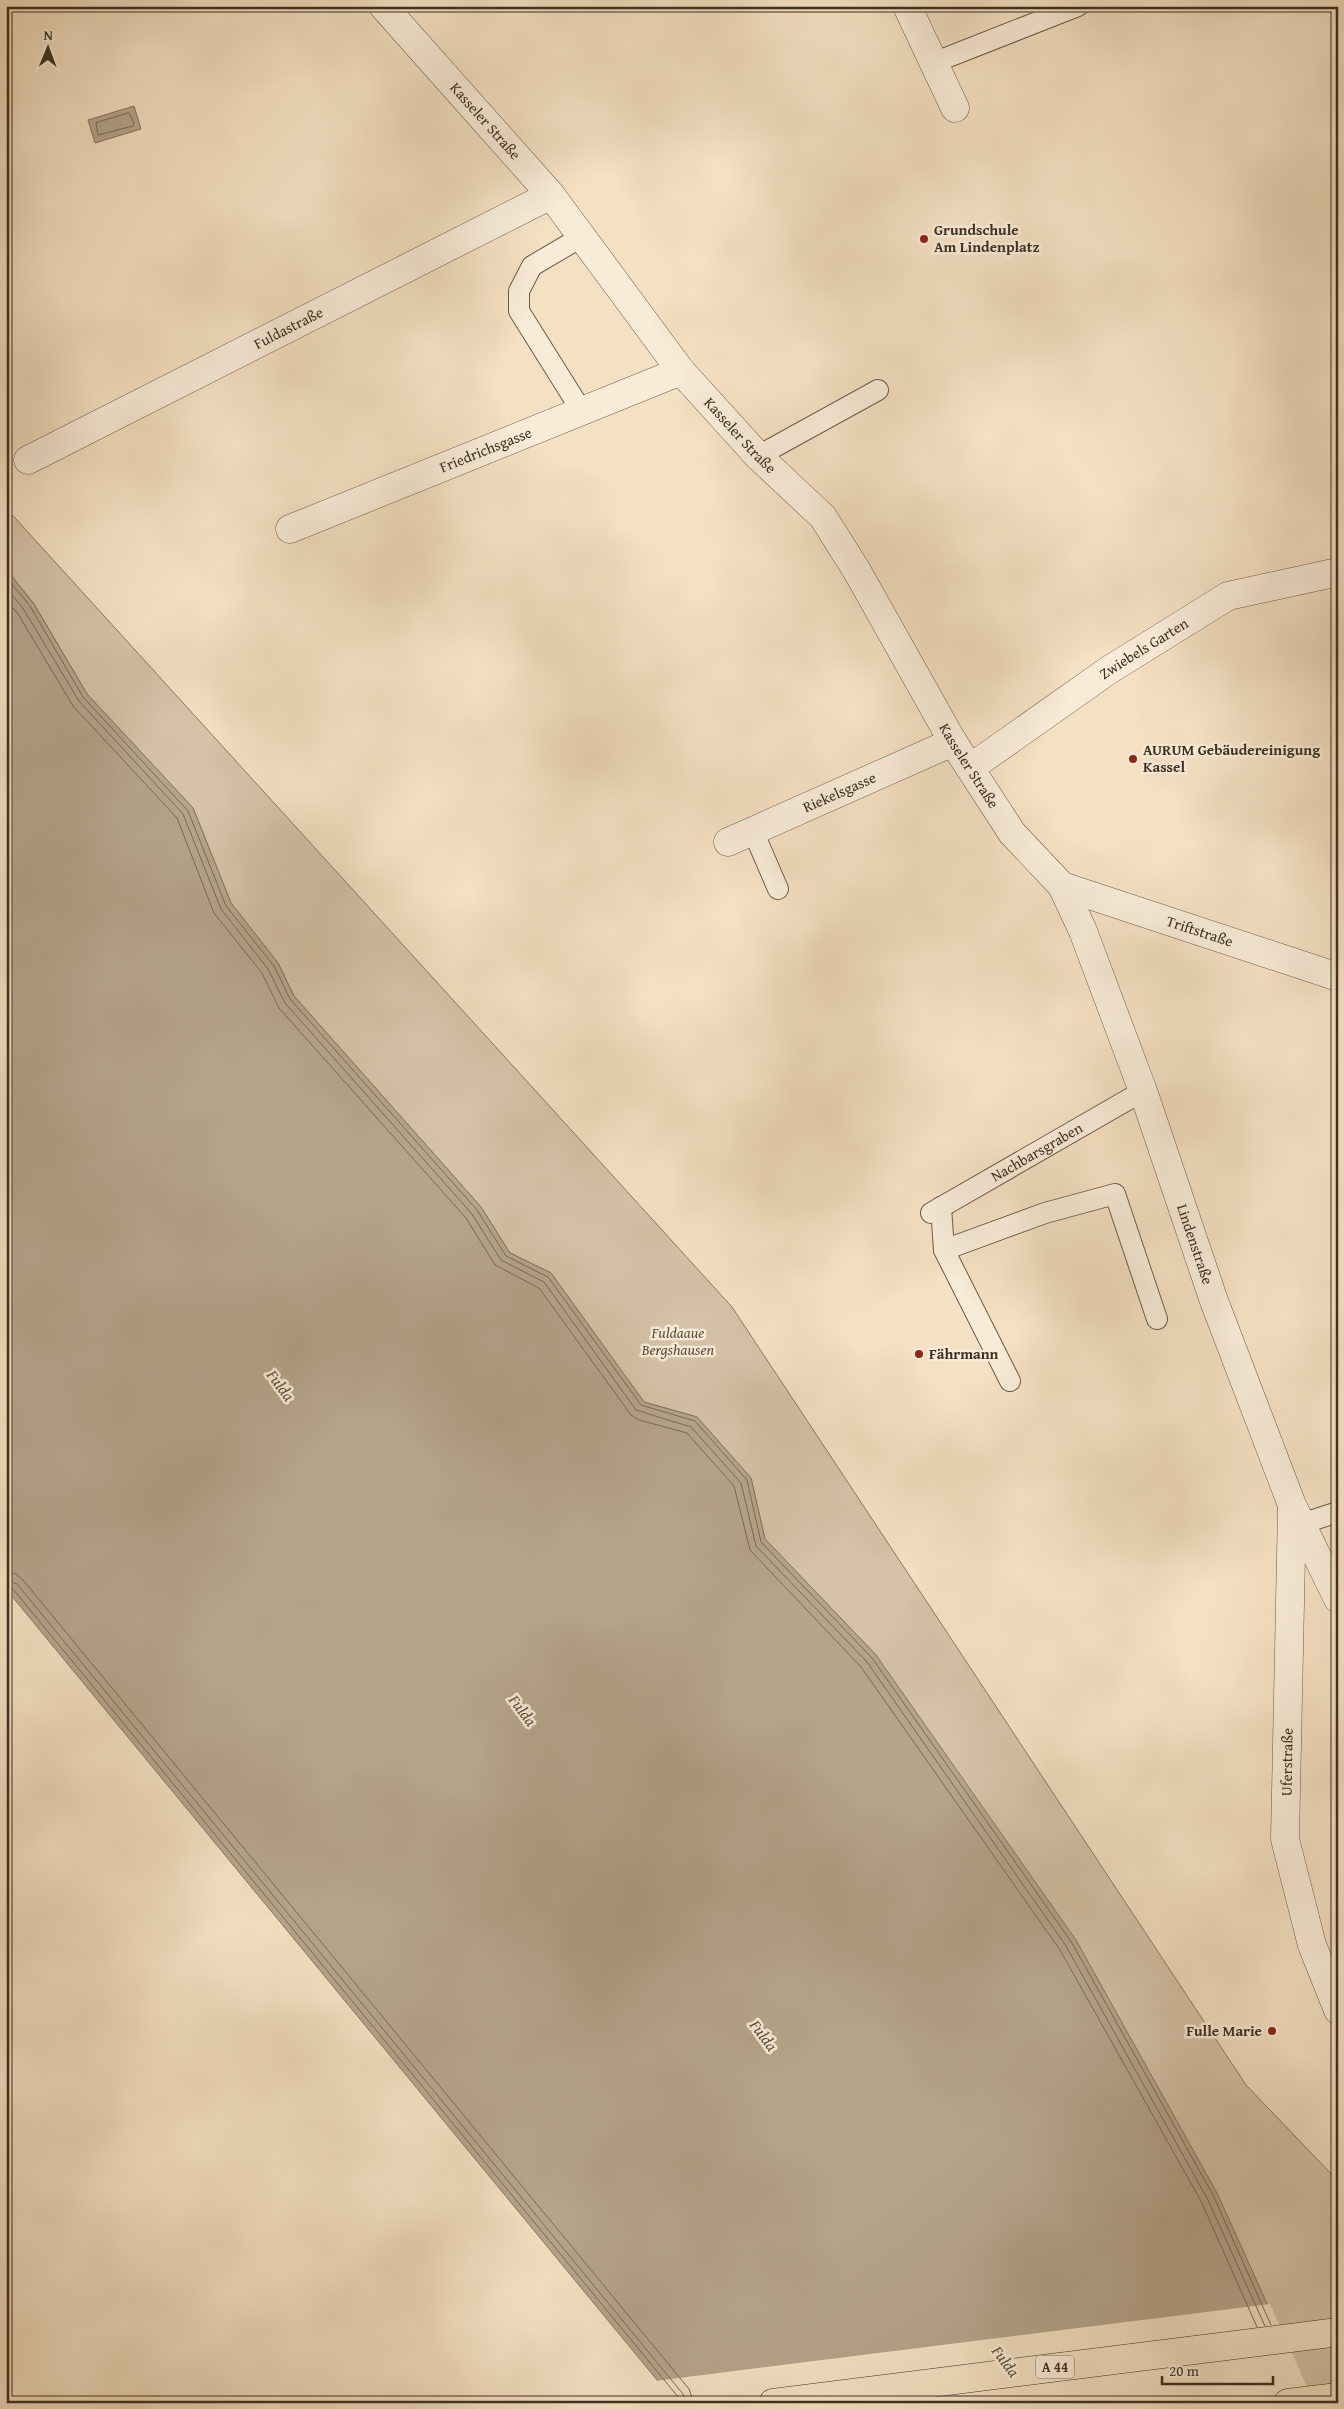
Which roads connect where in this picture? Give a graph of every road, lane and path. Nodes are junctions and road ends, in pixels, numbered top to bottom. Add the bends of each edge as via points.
1 (383, 6) edge
2 (907, 6) edge
3 (1078, 6) edge
4 (933, 64) junction
5 (955, 108) dead end
6 (551, 195) junction
7 (583, 236) junction
8 (681, 371) junction
9 (878, 390) dead end
10 (581, 410) junction
11 (758, 456) junction
12 (28, 460) dead end
13 (290, 529) dead end
14 (1338, 572) edge
15 (953, 742) junction
16 (970, 768) junction
17 (753, 831) junction
18 (728, 842) dead end
19 (1062, 886) junction
20 (778, 889) dead end
21 (1338, 977) edge
22 (1143, 1091) junction
23 (944, 1250) junction
24 (1157, 1319) dead end
25 (1010, 1381) dead end
26 (1338, 1512) edge
27 (1297, 1514) junction
28 (1338, 1599) edge
29 (1338, 2010) edge
30 (1338, 2332) edge
31 (1338, 2396) edge
32 (773, 2403) edge
33 (1288, 2403) edge

1 - 6 street, Kasseler Straße
2 - 4 street
3 - 4 lane
4 - 5 street
6 - 7 street, Kasseler Straße
6 - 12 street, Fuldastraße
7 - 8 street, Kasseler Straße
7 - 10 lane via 532,266 519,291 520,311
8 - 10 street, Friedrichsgasse
8 - 11 street, Kasseler Straße
9 - 11 lane
10 - 13 street, Friedrichsgasse
11 - 15 street, Kasseler Straße via 828,524
14 - 16 street, Zwiebels Garten via 1228,596 1109,670
15 - 16 street, Kasseler Straße
15 - 17 street, Riekelsgasse
16 - 19 street, Kasseler Straße via 1012,833
17 - 18 street, Riekelsgasse
17 - 20 lane
19 - 21 street, Triftstraße
19 - 22 street, Lindenstraße via 1083,931
22 - 23 lane, Nachbarsgraben via 936,1210
22 - 27 street, Lindenstraße via 1214,1301
23 - 24 lane via 1045,1213 1115,1194
23 - 25 lane
26 - 27 lane
27 - 28 street, Lindenstraße
27 - 29 street, Uferstraße via 1285,1839 1312,1945
30 - 32 highway, A 44
31 - 33 highway

